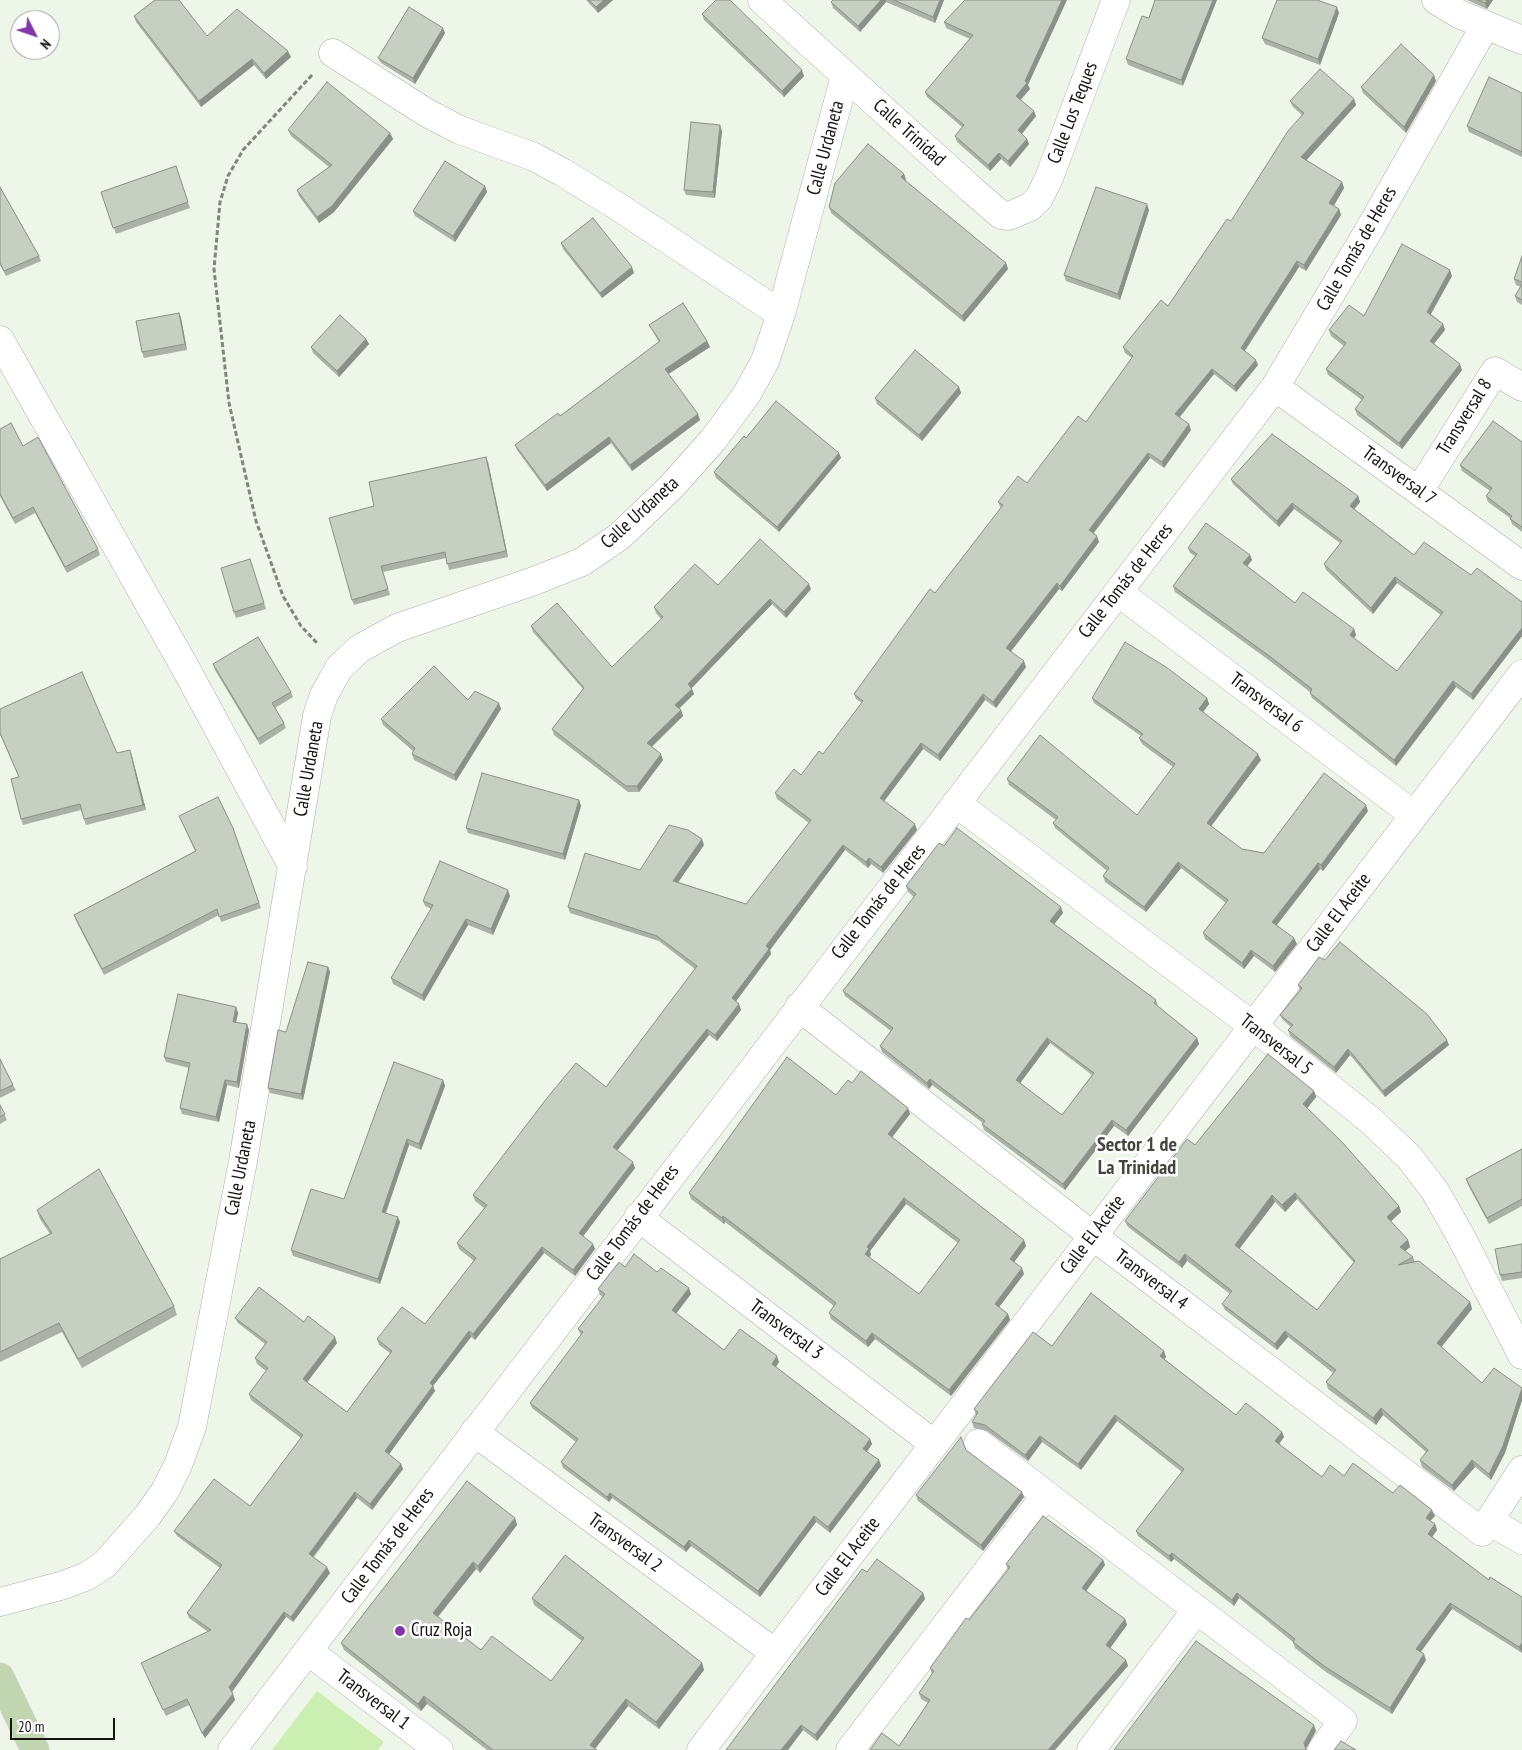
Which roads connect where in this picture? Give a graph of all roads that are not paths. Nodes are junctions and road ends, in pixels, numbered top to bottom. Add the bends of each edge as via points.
1 (762, 0) edge
2 (1116, 0) edge
3 (1436, 0) edge
4 (1485, 26) junction
5 (1522, 40) edge
6 (333, 53) road end
7 (845, 76) junction
8 (1015, 215) joint
9 (781, 314) junction
10 (0, 340) edge
11 (1276, 387) junction
12 (1522, 387) edge
13 (1419, 491) junction
14 (1522, 566) edge
15 (1118, 592) junction
16 (1522, 674) edge
17 (956, 802) junction
18 (1414, 814) junction
19 (293, 867) junction
20 (798, 1007) junction
21 (1253, 1026) junction
22 (638, 1217) junction
23 (1093, 1236) junction
24 (1522, 1355) edge
25 (474, 1432) junction
26 (978, 1443) dead end
27 (934, 1444) junction
28 (1522, 1470) edge
29 (1046, 1495) junction
30 (1486, 1527) junction
31 (1522, 1540) edge
32 (0, 1602) edge
33 (1196, 1609) junction
34 (308, 1651) junction
35 (775, 1653) junction
36 (0, 1677) edge
37 (35, 1750) edge
38 (232, 1750) edge
39 (438, 1750) edge
40 (702, 1750) edge
41 (850, 1750) edge
42 (1091, 1750) edge
43 (1322, 1750) edge

1 - 7 street, Calle Trinidad
2 - 8 street, Calle Los Teques via 1049,178 1030,207
3 - 4 street
4 - 5 street
4 - 11 street, Calle Tomás de Heres
6 - 9 street via 427,113 460,130 534,157 562,172
7 - 8 street, Calle Trinidad via 1001,215
7 - 9 street, Calle Urdaneta
9 - 19 street, Calle Urdaneta via 765,362 747,394 672,486 620,536 582,562 397,628 359,649 339,668 317,716
10 - 19 street via 186,669
11 - 13 street, Transversal 7
11 - 15 street, Calle Tomás de Heres
12 - 13 street, Transversal 8 via 1495,371
13 - 14 street, Transversal 7
15 - 17 street, Calle Tomás de Heres
15 - 18 street, Transversal 6
16 - 18 street, Calle El Aceite
17 - 20 street, Calle Tomás de Heres
17 - 21 street, Transversal 5
18 - 21 street, Calle El Aceite
19 - 32 street, Calle Urdaneta via 243,1162 192,1427 178,1466 166,1492 105,1564 88,1576
20 - 22 street, Calle Tomás de Heres
20 - 23 street, Transversal 4
21 - 23 street, Calle El Aceite
21 - 24 street, Transversal 5 via 1370,1120 1409,1157 1435,1191
22 - 25 street, Calle Tomás de Heres
22 - 27 street, Transversal 3
23 - 27 street, Calle El Aceite
23 - 30 street, Transversal 4
25 - 34 street, Calle Tomás de Heres
25 - 35 street, Transversal 2
26 - 29 street
27 - 35 street, Calle El Aceite
28 - 30 street
29 - 33 street
29 - 41 street
30 - 31 street, Transversal 4
33 - 42 street
33 - 43 street via 1343,1721
34 - 38 street, Calle Tomás de Heres
34 - 39 street, Transversal 1
35 - 40 street, Calle El Aceite
36 - 37 main road

